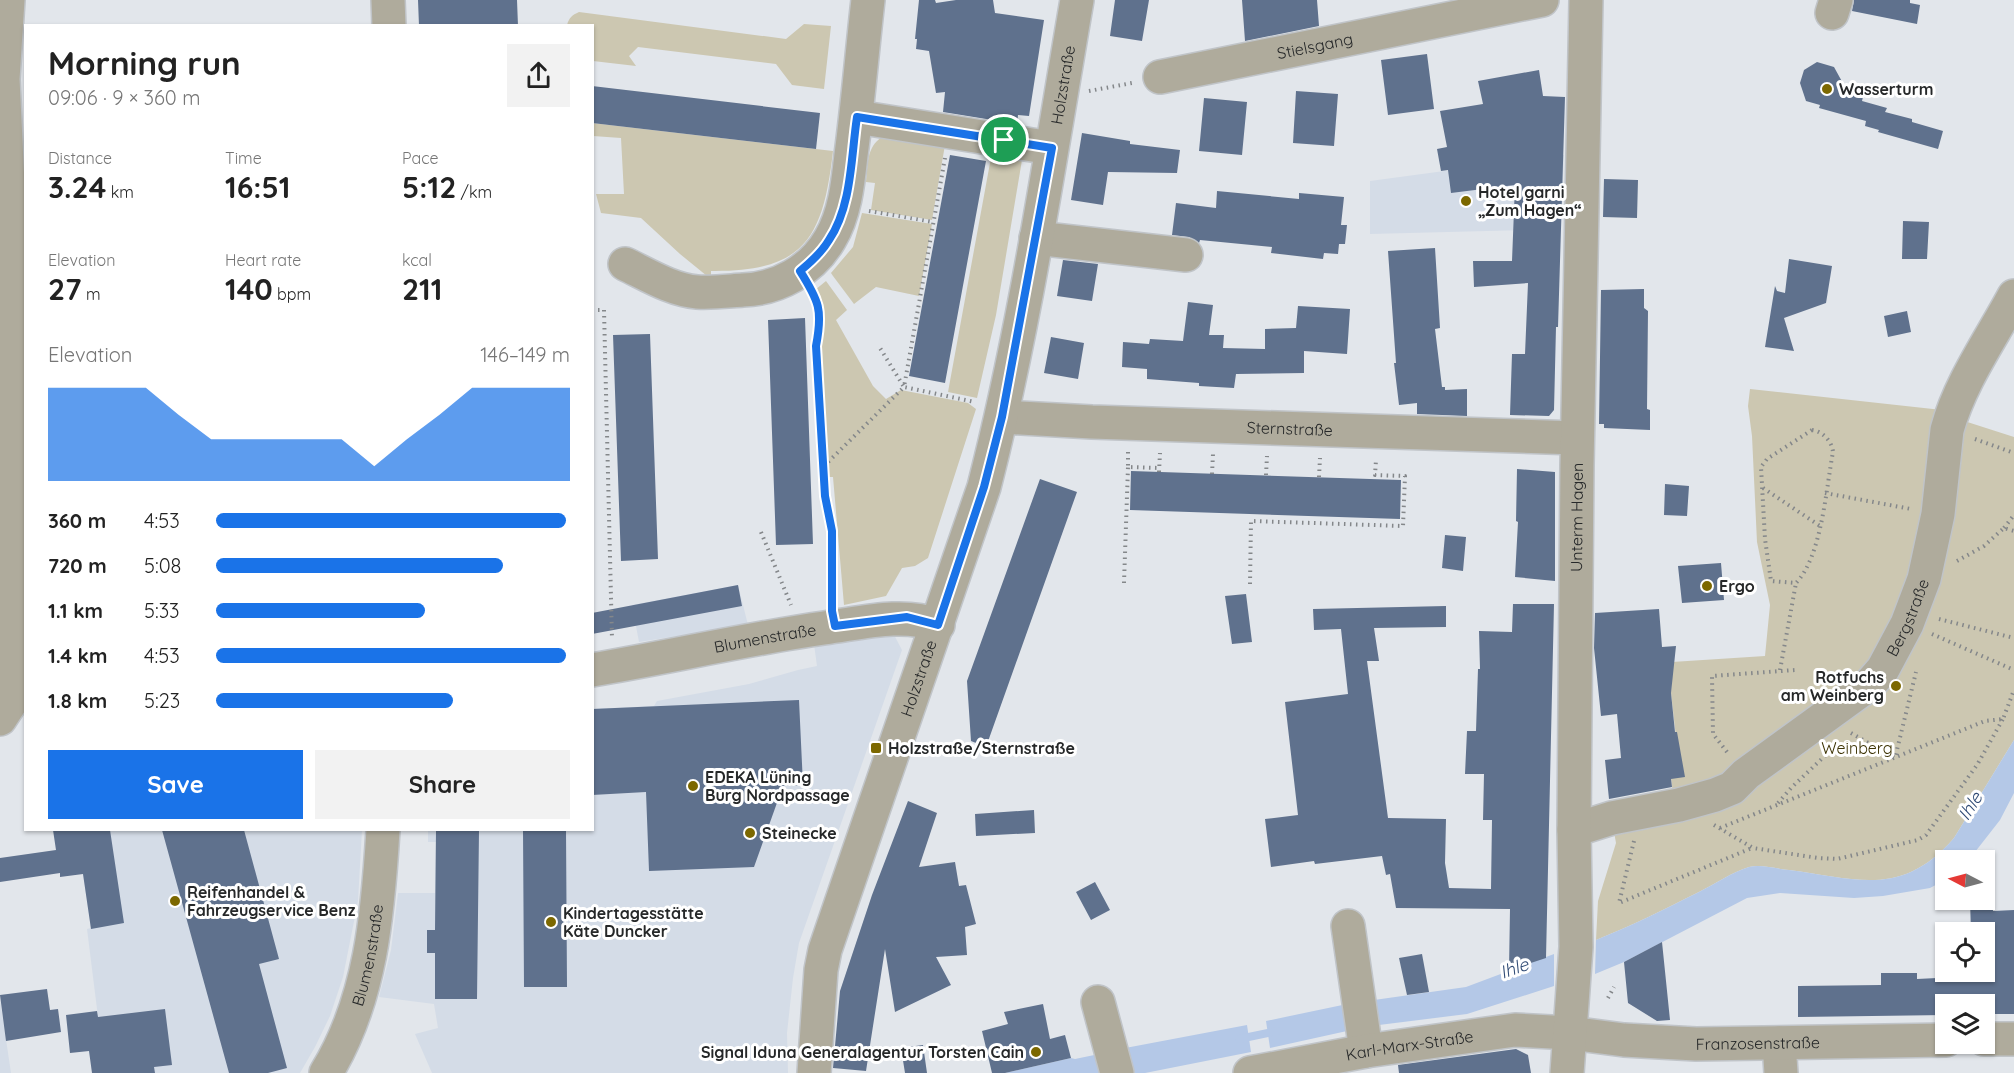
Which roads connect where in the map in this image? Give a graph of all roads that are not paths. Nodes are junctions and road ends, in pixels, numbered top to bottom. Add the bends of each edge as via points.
1 (8, 0) edge
2 (388, 0) edge
3 (868, 0) edge
4 (1077, 0) edge
5 (1542, 0) edge
6 (1587, 0) edge
7 (389, 24) edge
8 (15, 39) edge
9 (1160, 77) road end
10 (857, 117) junction
11 (1052, 148) junction
12 (18, 227) edge
13 (1036, 238) junction
14 (1186, 255) dead end
15 (625, 264) dead end
16 (2014, 296) edge
17 (7, 310) edge
18 (994, 410) junction
19 (1577, 438) junction
20 (938, 625) junction
21 (603, 669) edge
22 (10, 700) edge
23 (1574, 830) junction
24 (383, 831) edge
25 (1348, 926) dead end
26 (1098, 1002) dead end
27 (1362, 1027) junction
28 (1570, 1033) junction
29 (1995, 1039) edge
30 (2014, 1039) edge
31 (1935, 1041) edge
32 (1780, 1058) edge
33 (1114, 1062) edge
34 (1265, 1071) edge
35 (326, 1073) edge
36 (814, 1073) edge
37 (1567, 1073) edge

1 - 8 street
2 - 7 street
3 - 10 street
4 - 11 street, Holzstraße
5 - 9 street, Stielsgang
6 - 19 street, Unterm Hagen
8 - 12 street via 3,79
10 - 11 street
10 - 15 street via 837,224 822,251 800,271 754,290 698,292 668,284
11 - 13 street, Holzstraße
12 - 17 street
13 - 14 street
13 - 18 street, Holzstraße
16 - 23 street, Bergstraße via 1958,397 1947,430 1938,514 1924,579 1910,618 1870,684 1731,788
17 - 22 street via 16,611
18 - 19 street, Sternstraße via 1083,422
18 - 20 street, Holzstraße via 984,487
19 - 23 street, Unterm Hagen
20 - 21 street, Blumenstraße via 907,617 835,626
20 - 36 street, Holzstraße via 825,950
23 - 28 street, Unterm Hagen via 1576,947
24 - 35 street, Blumenstraße via 375,926 366,974 352,1020
25 - 27 street
26 - 33 street
27 - 28 street, Karl-Marx-Straße
27 - 34 street, Karl-Marx-Straße
28 - 32 street, Franzosenstraße
28 - 37 street, Unterm Hagen
29 - 30 street
31 - 32 street, Franzosenstraße

